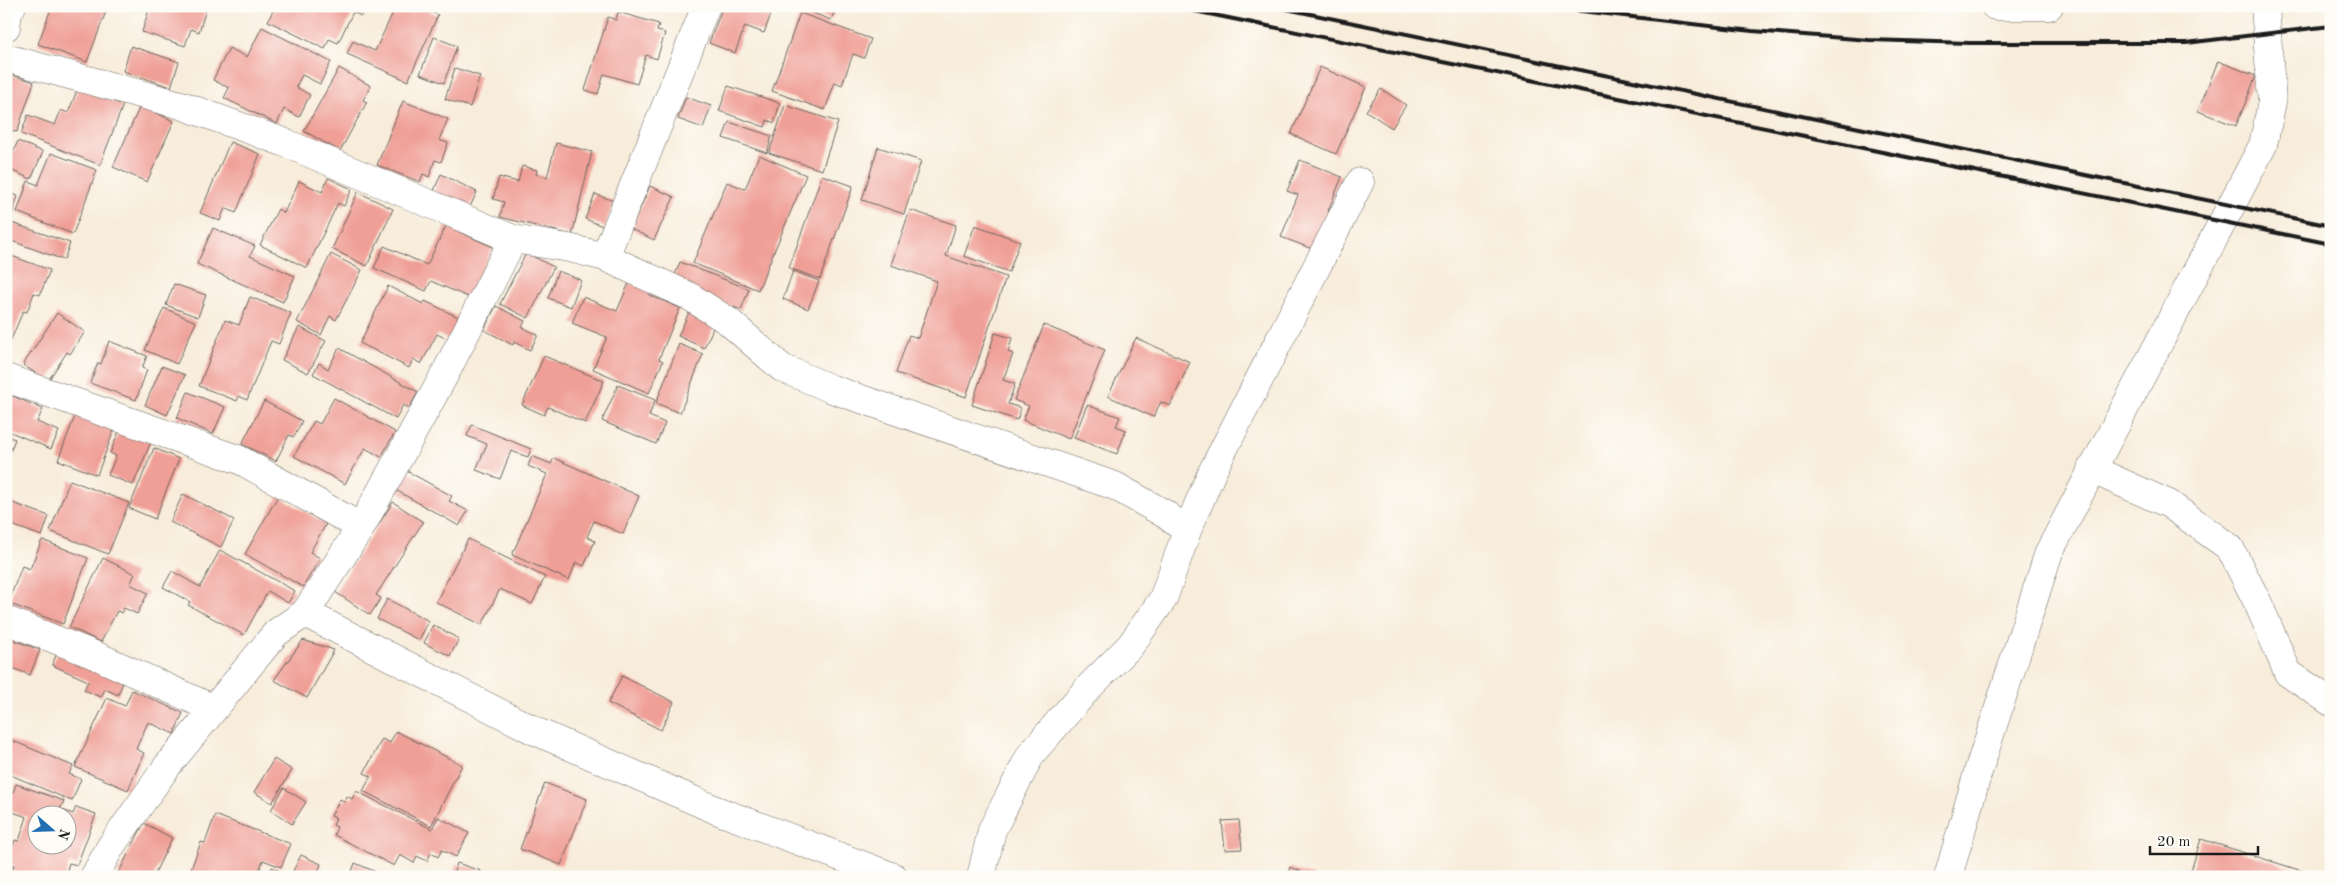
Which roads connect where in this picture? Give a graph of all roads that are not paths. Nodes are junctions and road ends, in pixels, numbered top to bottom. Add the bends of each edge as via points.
1 (12, 6) edge
2 (706, 6) edge
3 (1995, 6) edge
4 (2049, 6) edge
5 (2265, 6) edge
6 (6, 27) edge
7 (6, 58) edge
8 (1360, 182) dead end
9 (513, 239) junction
10 (605, 257) junction
11 (6, 378) edge
12 (2091, 469) junction
13 (361, 526) junction
14 (1187, 531) junction
15 (305, 613) junction
16 (6, 620) edge
17 (2331, 702) edge
18 (214, 709) junction
19 (94, 877) edge
20 (894, 877) edge
21 (981, 877) edge
22 (1948, 877) edge

1 - 6 street
2 - 10 street
3 - 4 street
5 - 12 street via 2272,102 2263,145
7 - 9 street via 181,105 283,142
8 - 14 street via 1212,472
9 - 10 street
9 - 13 street via 446,372
10 - 14 street via 689,296 728,321 782,368 832,389 1115,486 1165,514
11 - 13 street via 240,460
12 - 17 street via 2169,504 2230,548 2288,673
12 - 22 street via 2049,552 1978,772
13 - 15 street
14 - 21 street via 1163,599 1130,646 1089,687 1031,754 992,830
15 - 18 street via 276,633
15 - 20 street via 535,730 716,810
16 - 18 street via 97,656
18 - 19 street via 168,764 111,846

